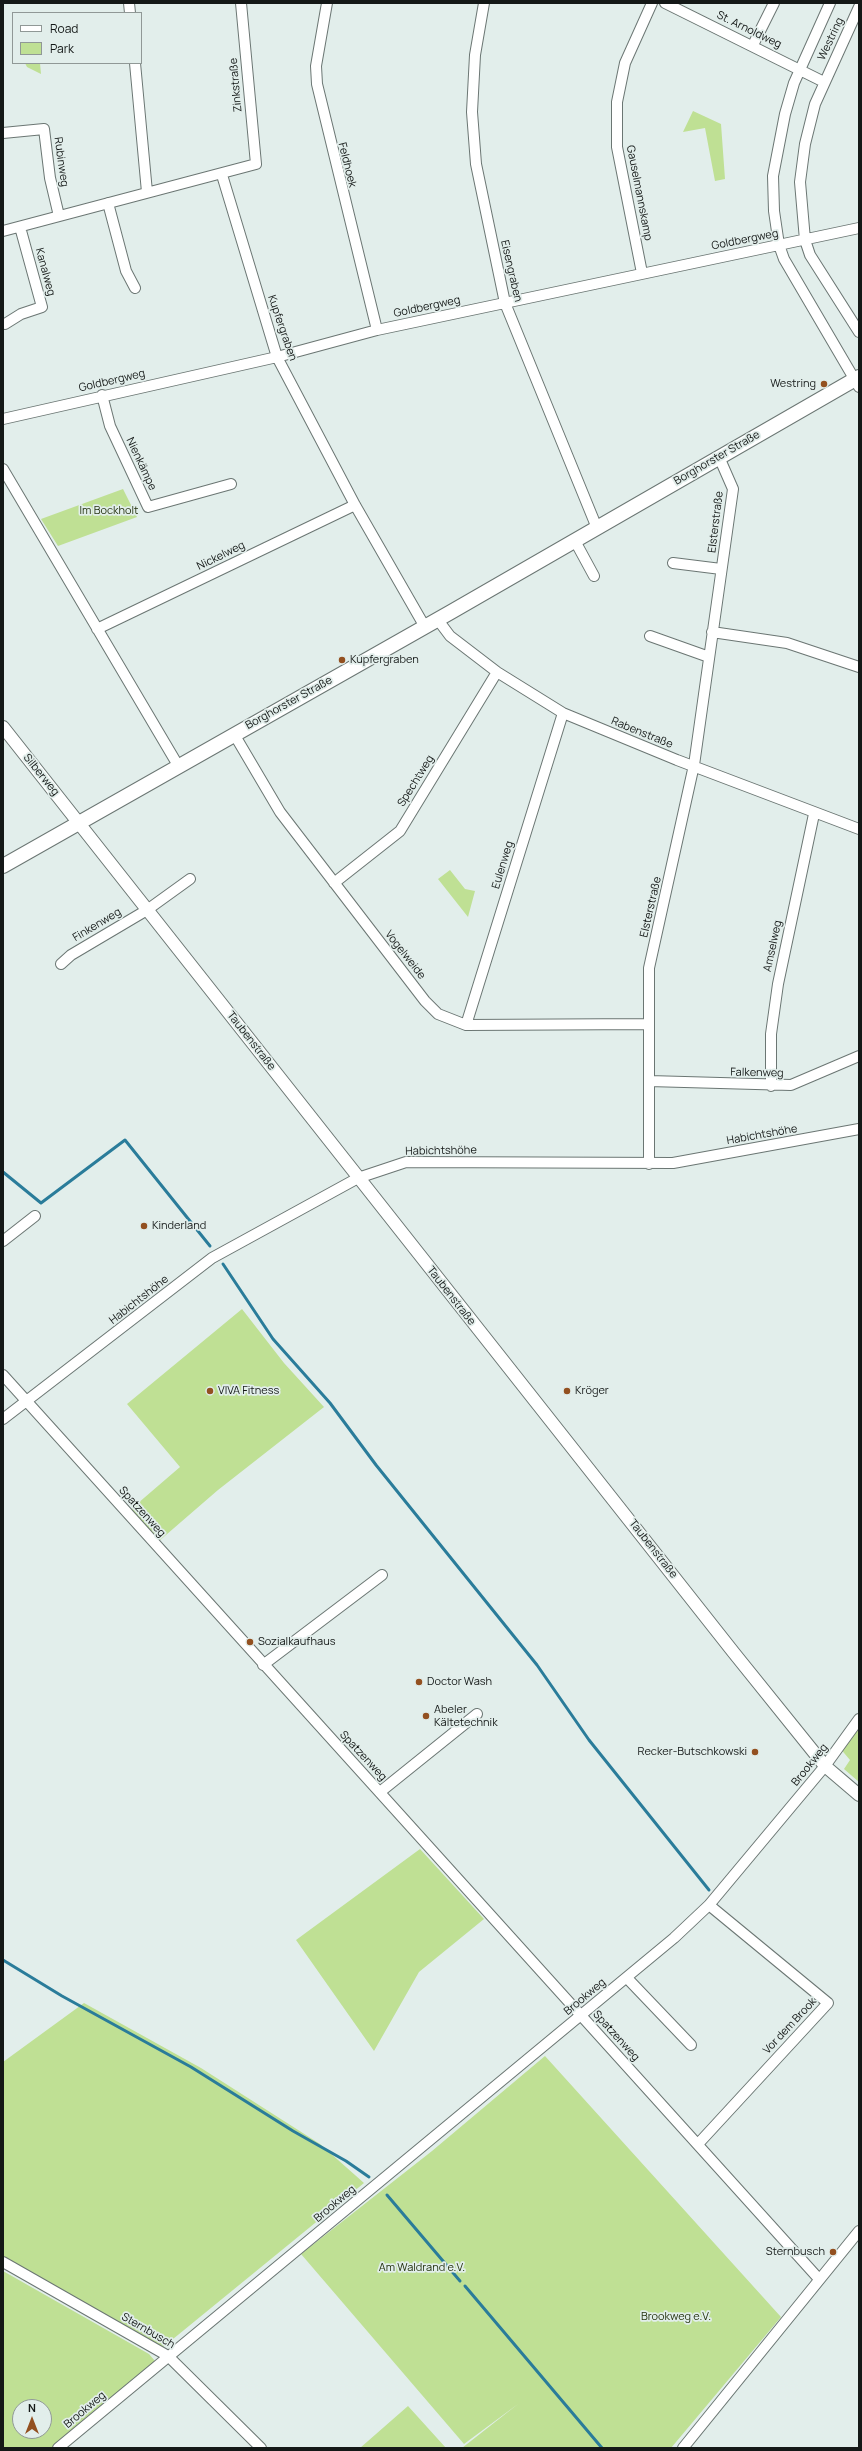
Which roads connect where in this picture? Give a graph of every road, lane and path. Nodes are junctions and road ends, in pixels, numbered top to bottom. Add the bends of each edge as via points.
1 (241, 3) edge
2 (327, 3) edge
3 (484, 3) edge
4 (652, 3) edge
5 (665, 3) edge
6 (774, 3) edge
7 (830, 3) edge
8 (859, 7) edge
9 (753, 45) junction
10 (135, 64) edge
11 (801, 69) junction
12 (824, 82) junction
13 (3, 133) edge
14 (222, 175) junction
15 (147, 192) junction
16 (108, 203) junction
17 (59, 216) junction
18 (20, 227) junction
19 (859, 228) edge
20 (3, 231) edge
21 (805, 240) junction
22 (779, 245) junction
23 (642, 273) junction
24 (135, 288) dead end
25 (505, 303) junction
26 (4, 324) dead end
27 (376, 330) junction
28 (859, 332) edge
29 (277, 357) junction
30 (857, 381) edge
31 (102, 395) junction
32 (3, 418) edge
33 (719, 457) junction
34 (3, 469) edge
35 (231, 484) dead end
36 (355, 505) junction
37 (597, 528) junction
38 (575, 541) junction
39 (673, 563) dead end
40 (721, 569) junction
41 (594, 576) dead end
42 (432, 623) junction
43 (97, 629) junction
44 (712, 632) junction
45 (650, 636) dead end
46 (709, 657) junction
47 (859, 667) edge
48 (498, 672) junction
49 (563, 713) junction
50 (3, 727) edge
51 (234, 734) junction
52 (694, 765) junction
53 (179, 767) junction
54 (814, 814) junction
55 (79, 824) junction
56 (859, 829) edge
57 (3, 866) edge
58 (190, 879) dead end
59 (334, 883) junction
60 (147, 910) junction
61 (61, 964) dead end
62 (649, 1024) junction
63 (466, 1025) junction
64 (859, 1056) edge
65 (649, 1081) junction
66 (771, 1086) junction
67 (859, 1129) edge
68 (649, 1164) junction
69 (358, 1178) junction
70 (35, 1216) dead end
71 (3, 1241) edge
72 (3, 1375) edge
73 (26, 1403) junction
74 (3, 1419) edge
75 (382, 1576) dead end
76 (263, 1665) junction
77 (477, 1714) dead end
78 (859, 1719) edge
79 (825, 1766) junction
80 (380, 1792) junction
81 (859, 1795) edge
82 (709, 1905) junction
83 (627, 1978) junction
84 (581, 2016) junction
85 (691, 2045) dead end
86 (698, 2144) junction
87 (859, 2231) edge
88 (3, 2262) edge
89 (820, 2279) junction
90 (168, 2356) junction
91 (58, 2448) edge
92 (262, 2448) edge
93 (683, 2448) edge

1 - 14 street, Zinkstraße via 256,164
2 - 27 street, Feldhoek via 316,66 317,84
3 - 25 street, Eisengraben via 475,55 472,112 476,164
4 - 23 street, Gauselmannskamp via 626,61 617,102 618,154
5 - 9 street, St. Arnoldweg
6 - 9 street
7 - 11 street, Westring
8 - 12 street, Westring
9 - 11 street, St. Arnoldweg
10 - 15 street
11 - 12 street
11 - 22 street, Westring via 785,114 773,176 774,211
12 - 21 street, Westring via 815,104 805,144 800,182
13 - 17 street, Rubinweg via 44,129 50,178
14 - 15 street
14 - 29 street, Kupfergraben
15 - 16 street
16 - 17 street
16 - 24 street via 126,271
17 - 18 street
18 - 20 street
18 - 26 street, Kanalweg via 42,307 21,314
19 - 21 street, Goldbergweg
21 - 22 street, Goldbergweg
21 - 28 street, Westring via 810,255
22 - 23 street, Goldbergweg
22 - 30 street, Westring via 784,259
23 - 25 street, Goldbergweg
25 - 27 street, Goldbergweg
25 - 37 street, Eisengraben
27 - 29 street, Goldbergweg
29 - 31 street, Goldbergweg
29 - 36 street, Kupfergraben
30 - 33 main road, Borghorster Straße
31 - 32 street, Goldbergweg
31 - 35 street, Nienkämpe via 110,426 148,507
33 - 37 main road, Borghorster Straße
33 - 40 street, Elsterstraße via 733,489
34 - 43 street
36 - 42 street, Kupfergraben
36 - 43 street, Nickelweg
37 - 38 main road, Borghorster Straße
38 - 41 street
38 - 42 main road, Borghorster Straße
39 - 40 street, Elsterstraße
40 - 44 street, Elsterstraße
42 - 48 street, Rabenstraße
42 - 51 main road, Borghorster Straße
43 - 53 street
44 - 46 street, Elsterstraße
44 - 47 street via 787,643
45 - 46 street
46 - 52 street, Elsterstraße
48 - 49 street, Rabenstraße
48 - 59 street, Spechtweg via 400,831
49 - 52 street, Rabenstraße
49 - 63 street, Eulenweg
50 - 55 street, Silberweg
51 - 53 main road, Borghorster Straße
51 - 59 street, Vogelweide via 280,812
52 - 54 street, Rabenstraße
52 - 62 street, Elsterstraße via 649,968
53 - 55 main road, Borghorster Straße
54 - 56 street, Rabenstraße
54 - 66 street, Amselweg via 778,984 771,1034
55 - 57 main road, Borghorster Straße
55 - 60 street, Taubenstraße
58 - 60 street, Finkenweg
59 - 63 street, Vogelweide via 425,1001 438,1014
60 - 61 street, Finkenweg via 71,955
60 - 69 street, Taubenstraße
62 - 63 street, Vogelweide
62 - 65 street, Elsterstraße
64 - 66 street, Falkenweg via 791,1085
65 - 66 street, Falkenweg
65 - 68 street, Elsterstraße
67 - 68 street, Habichtshöhe via 673,1163
68 - 69 street, Habichtshöhe via 406,1162
69 - 73 street, Habichtshöhe via 212,1258
69 - 79 street, Taubenstraße
70 - 71 street
72 - 73 street, Spatzenweg
73 - 74 street, Habichtshöhe
73 - 76 street, Spatzenweg
75 - 76 street
76 - 80 street, Spatzenweg
77 - 80 street, Spatzenweg
78 - 79 street, Brookweg
79 - 81 street, Taubenstraße
79 - 82 street, Brookweg
80 - 84 street, Spatzenweg
82 - 83 street, Brookweg
82 - 86 street, Vor dem Brook via 828,2003
83 - 84 street, Brookweg
83 - 85 street
84 - 86 street, Spatzenweg
84 - 90 street, Brookweg
86 - 89 street, Spatzenweg
87 - 89 street
88 - 90 street, Sternbusch
89 - 93 street
90 - 91 street, Brookweg
90 - 92 street, Sternbusch

